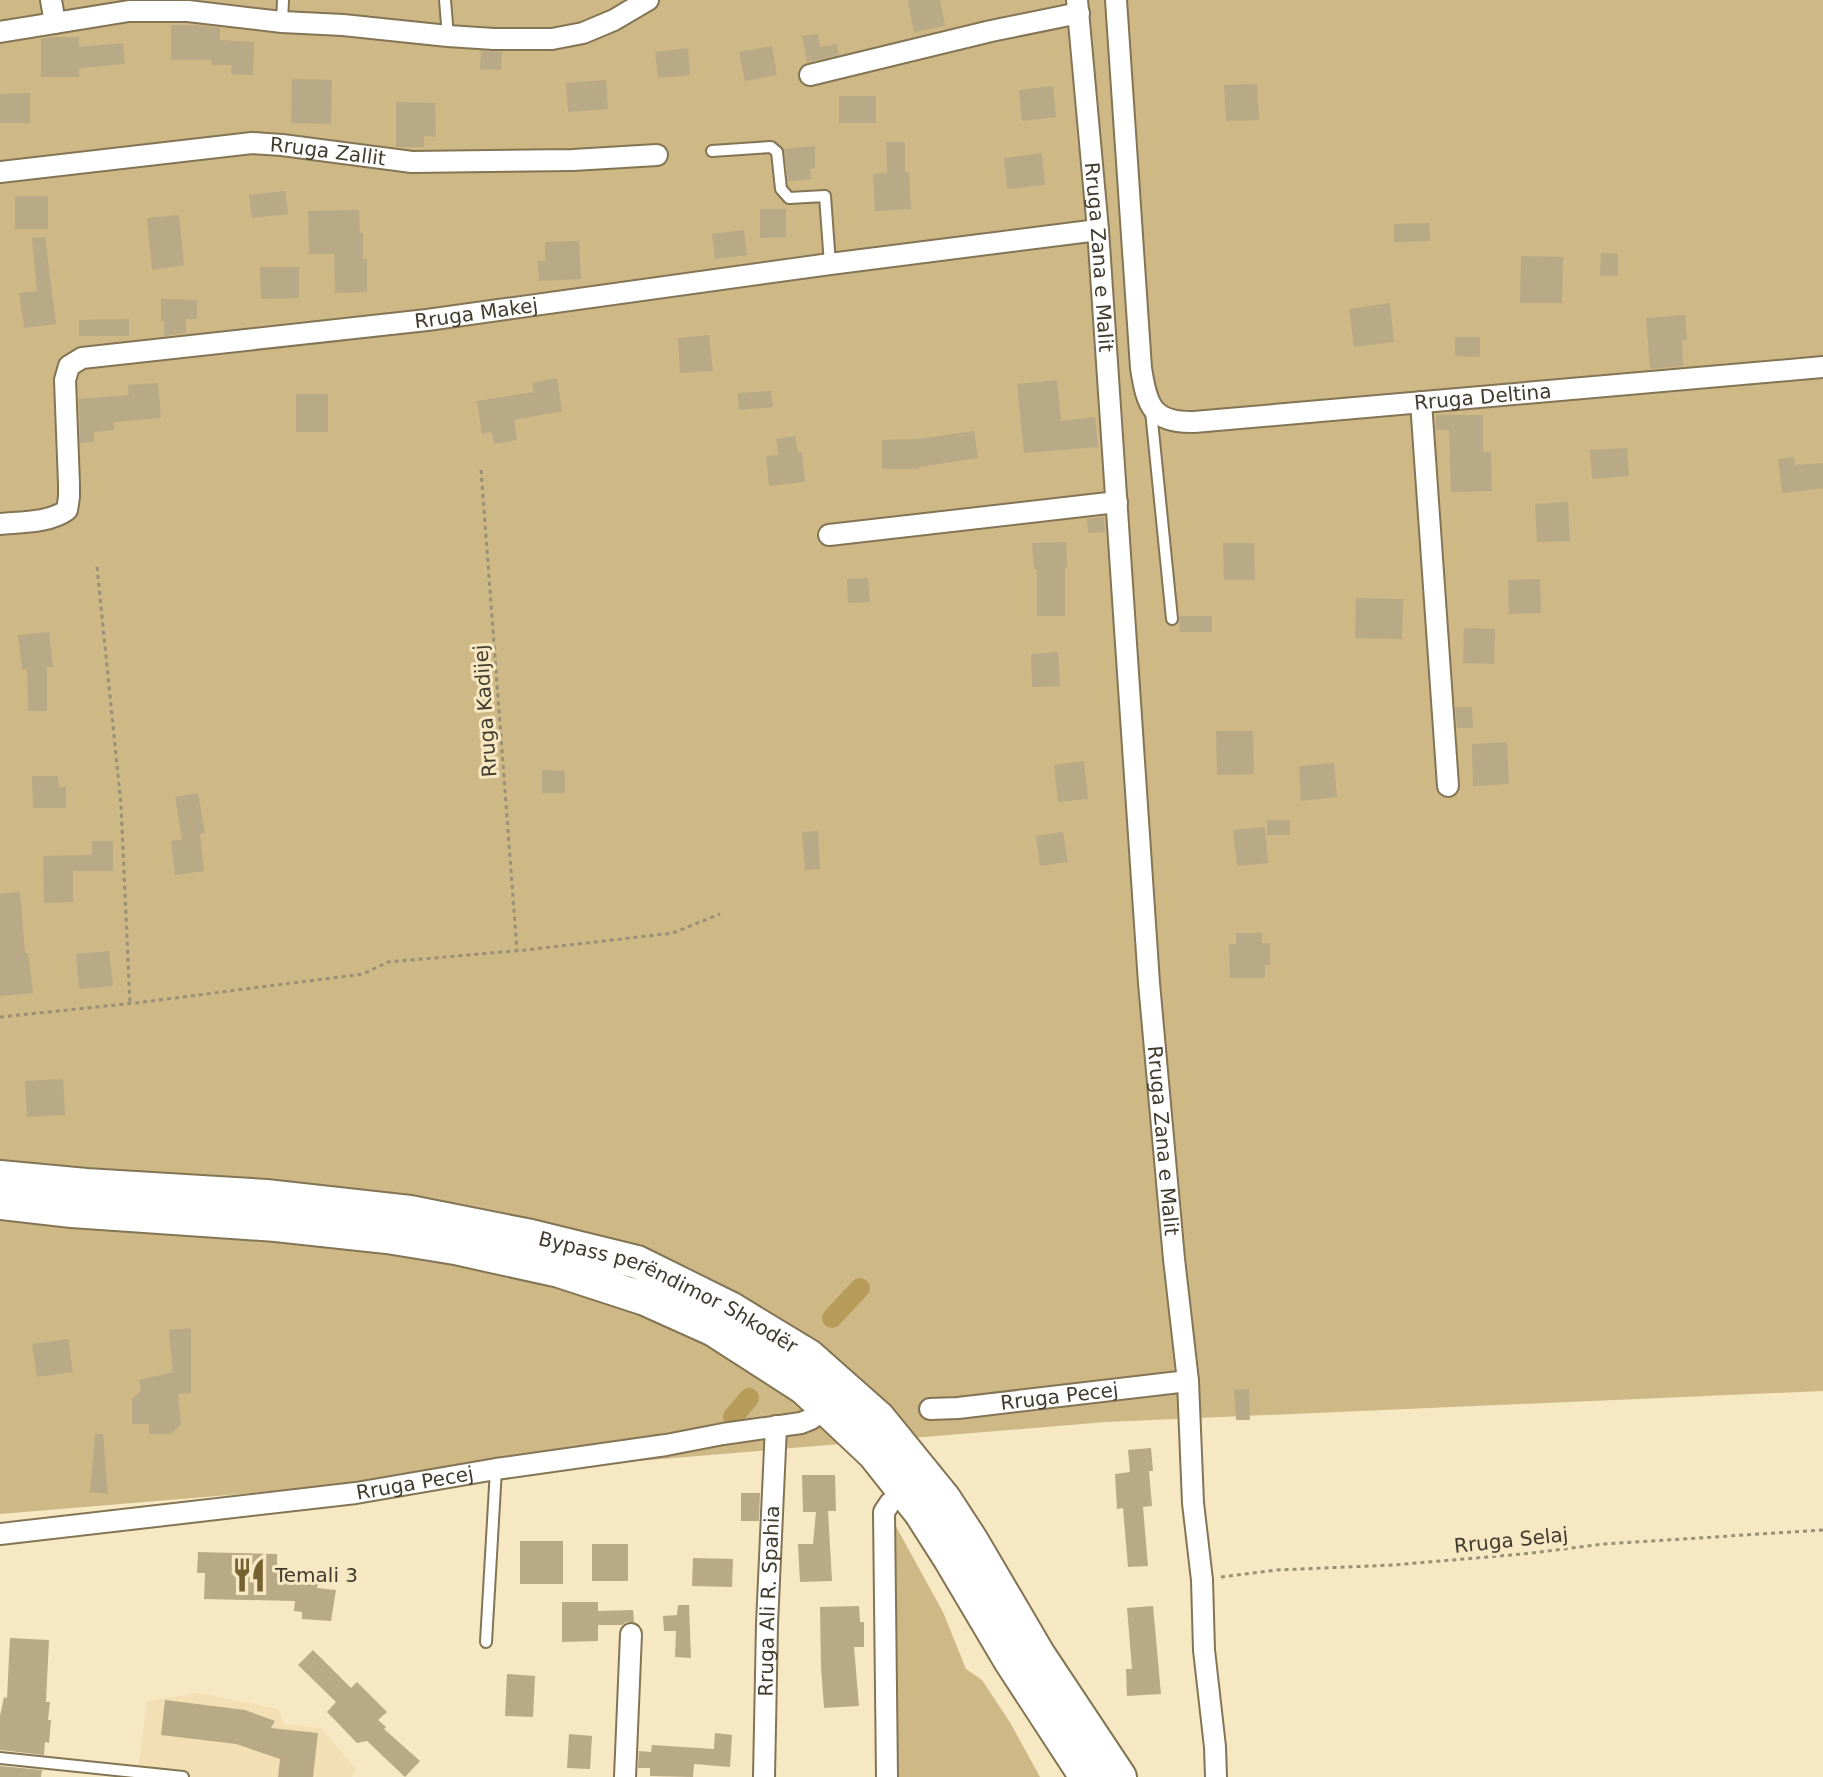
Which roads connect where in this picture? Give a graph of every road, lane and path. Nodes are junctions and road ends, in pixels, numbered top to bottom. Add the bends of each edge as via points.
1 (51, 0) edge
2 (283, 0) edge
3 (445, 0) edge
4 (648, 0) edge
5 (1116, 0) edge
6 (1078, 7) edge
7 (282, 22) junction
8 (55, 23) junction
9 (0, 32) edge
10 (448, 36) junction
11 (810, 75) dead end
12 (712, 151) dead end
13 (657, 155) dead end
14 (0, 172) edge
15 (1098, 230) junction
16 (830, 264) junction
17 (1823, 367) edge
18 (1421, 402) junction
19 (1151, 405) junction
20 (481, 470) dead end
21 (1117, 502) junction
22 (0, 524) edge
23 (829, 535) dead end
24 (97, 567) dead end
25 (1172, 619) dead end
26 (1448, 786) dead end
27 (720, 914) dead end
28 (517, 951) junction
29 (130, 1004) junction
30 (0, 1017) edge
31 (0, 1177) edge
32 (0, 1203) edge
33 (1188, 1381) junction
34 (825, 1408) junction
35 (930, 1409) dead end
36 (776, 1426) junction
37 (496, 1469) junction
38 (904, 1492) junction
39 (1823, 1530) edge
40 (0, 1534) edge
41 (1202, 1580) junction
42 (631, 1634) dead end
43 (486, 1642) dead end
44 (0, 1758) edge
45 (183, 1777) edge
46 (625, 1777) edge
47 (764, 1777) edge
48 (887, 1777) edge
49 (1086, 1777) edge
50 (1120, 1777) edge
51 (1216, 1777) edge

1 - 8 street
2 - 7 lane
3 - 10 lane
4 - 10 street via 583,33 552,39
5 - 19 street via 1141,368
6 - 11 street, Rruga Zana e Malit
6 - 15 street, Rruga Zana e Malit
7 - 8 street via 188,11 129,11
7 - 10 street
8 - 9 street
12 - 16 lane via 771,147 777,152 781,189 789,198 825,196
13 - 14 street, Rruga Zallit via 412,162 252,143
15 - 16 street, Rruga Makej
15 - 21 street, Rruga Zana e Malit
16 - 22 street, Rruga Makej via 427,320 82,358 69,366 65,380 67,510
17 - 18 street, Rruga Deltina
18 - 19 street, Rruga Deltina via 1194,422 1166,420
18 - 26 street
19 - 25 lane
20 - 28 path, Rruga Kadijej
21 - 23 street
21 - 33 street, Rruga Zana e Malit via 1149,983
24 - 29 path via 121,805
27 - 28 path via 673,933
28 - 29 path via 388,962 363,974
29 - 30 path
31 - 50 highway, Bypass perëndimor Shkodër via 410,1212 637,1262 730,1308 809,1356 879,1418 944,1498
32 - 34 highway, Bypass perëndimor Shkodër via 387,1237 559,1271 645,1299 714,1330 804,1388
33 - 35 street, Rruga Pecej
33 - 41 street, Rruga Zana e Malit
34 - 36 street, Rruga Pecej via 801,1423
34 - 38 highway, Bypass perëndimor Shkodër via 874,1454
36 - 37 street, Rruga Pecej
36 - 47 street, Rruga Ali R. Spahia
37 - 40 street, Rruga Pecej via 356,1493
37 - 43 lane
38 - 48 street via 884,1512
38 - 49 highway, Bypass perëndimor Shkodër
39 - 41 path, Rruga Selaj
41 - 51 street, Rruga Zana e Malit
42 - 46 street
44 - 45 lane

